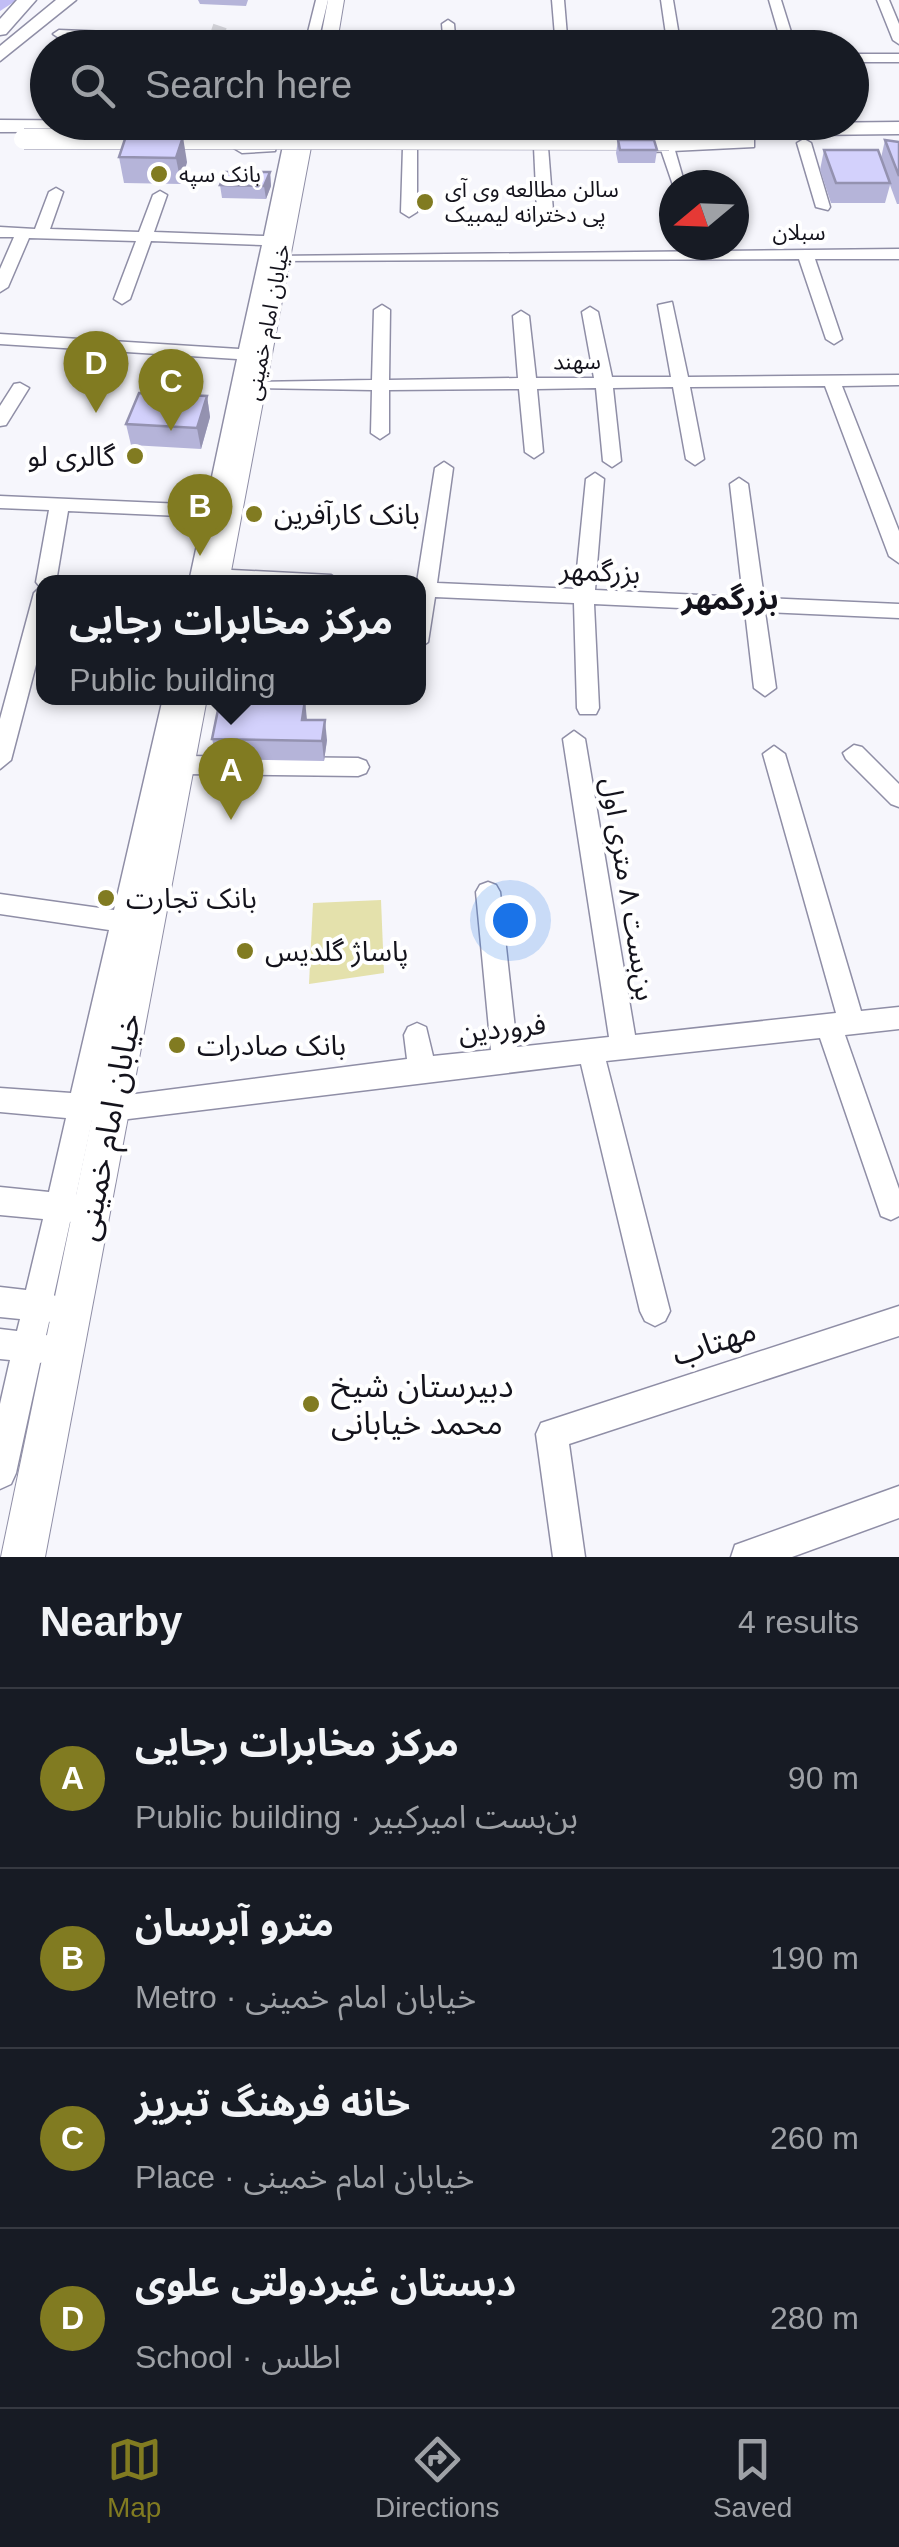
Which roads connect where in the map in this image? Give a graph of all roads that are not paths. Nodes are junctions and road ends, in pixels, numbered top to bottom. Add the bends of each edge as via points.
1 (46, 0) edge
2 (67, 0) edge
3 (322, 0) edge
4 (336, 0) edge
5 (558, 0) edge
6 (667, 0) edge
7 (776, 0) edge
8 (883, 0) edge
9 (15, 13) edge
10 (448, 24) dead end
11 (30, 30) edge
12 (30, 30) edge
13 (319, 30) edge
14 (324, 30) edge
15 (448, 30) edge
16 (560, 30) edge
17 (672, 30) edge
18 (785, 30) edge
19 (899, 40) edge
20 (0, 55) edge
21 (869, 58) edge
22 (899, 58) edge
23 (30, 127) edge
24 (0, 128) edge
25 (899, 128) edge
26 (30, 129) edge
27 (869, 129) edge
28 (218, 140) edge
29 (269, 140) edge
30 (302, 140) edge
31 (369, 140) edge
32 (429, 140) edge
33 (506, 140) edge
34 (614, 140) edge
35 (676, 140) edge
36 (812, 140) edge
37 (869, 140) edge
38 (0, 144) edge
39 (899, 144) edge
40 (410, 147) junction
41 (541, 147) junction
42 (198, 148) junction
43 (677, 170) edge
44 (56, 192) dead end
45 (160, 195) dead end
46 (822, 207) dead end
47 (545, 211) dead end
48 (409, 212) dead end
49 (0, 232) edge
50 (33, 232) junction
51 (145, 236) junction
52 (278, 246) junction
53 (805, 254) junction
54 (899, 254) edge
55 (0, 288) edge
56 (122, 299) dead end
57 (666, 306) dead end
58 (382, 310) dead end
59 (590, 312) dead end
60 (520, 316) dead end
61 (0, 338) edge
62 (834, 340) dead end
63 (255, 354) junction
64 (899, 380) edge
65 (832, 381) junction
66 (680, 382) junction
67 (604, 383) junction
68 (527, 384) junction
69 (381, 385) junction
70 (255, 386) junction
71 (20, 388) dead end
72 (0, 421) edge
73 (380, 433) dead end
74 (534, 452) dead end
75 (695, 460) dead end
76 (612, 461) dead end
77 (444, 468) dead end
78 (595, 479) dead end
79 (740, 484) dead end
80 (60, 504) junction
81 (2, 507) edge
82 (222, 512) junction
83 (899, 556) edge
84 (47, 575) edge
85 (212, 575) edge
86 (425, 575) edge
87 (426, 590) edge
88 (584, 598) junction
89 (756, 607) junction
90 (899, 611) edge
91 (36, 623) edge
92 (765, 688) dead end
93 (172, 705) edge
94 (192, 705) edge
95 (588, 708) dead end
96 (574, 739) dead end
97 (854, 753) dead end
98 (774, 754) dead end
99 (0, 760) edge
100 (180, 766) junction
101 (358, 767) dead end
102 (895, 786) edge
103 (488, 892) dead end
104 (0, 904) edge
105 (136, 923) junction
106 (899, 1018) edge
107 (840, 1024) junction
108 (418, 1035) dead end
109 (624, 1048) junction
110 (591, 1052) junction
111 (504, 1061) junction
112 (422, 1069) junction
113 (0, 1100) edge
114 (97, 1108) junction
115 (0, 1201) edge
116 (891, 1206) dead end
117 (75, 1209) junction
118 (0, 1302) edge
119 (55, 1308) junction
120 (655, 1311) dead end
121 (899, 1320) edge
122 (31, 1347) edge
123 (0, 1472) edge
124 (899, 1502) edge
125 (23, 1557) edge
126 (569, 1557) edge
127 (747, 1557) edge

1 - 9 highway
2 - 12 highway
3 - 13 street
4 - 14 main road
5 - 16 street
6 - 17 street
7 - 18 street
8 - 19 street
10 - 15 street
11 - 20 highway
21 - 22 street
23 - 24 highway
25 - 27 highway
26 - 38 highway
28 - 42 highway
29 - 42 highway via 268,148
30 - 52 main road, خیابان امام خمینی
31 - 40 highway
32 - 40 highway
33 - 41 highway
34 - 41 highway
35 - 43 street
36 - 46 street
37 - 39 highway
38 - 42 highway
40 - 48 street
41 - 47 street
44 - 50 street
45 - 51 street
49 - 50 street, سبلان
50 - 51 street, سبلان
50 - 55 street
51 - 52 street, سبلان
51 - 56 street
52 - 53 street, سبلان
52 - 63 main road, خیابان امام خمینی
53 - 54 street, سبلان
53 - 62 street
57 - 66 street
58 - 69 street
59 - 67 street
60 - 68 street
61 - 63 street
63 - 70 main road, خیابان امام خمینی
63 - 82 street
64 - 65 street, سهند
65 - 66 street, سهند
65 - 83 street
66 - 67 street, سهند
66 - 75 street
67 - 68 street, سهند
67 - 76 street
68 - 69 street, سهند
68 - 74 street
69 - 70 street, سهند
69 - 73 street
70 - 82 main road, خیابان امام خمینی
71 - 72 street
77 - 86 street
78 - 88 street
79 - 89 street
80 - 81 street
80 - 82 street
80 - 84 street
82 - 85 main road, خیابان امام خمینی
87 - 88 street, بزرگمهر
88 - 89 street, بزرگمهر
88 - 95 street
89 - 90 street, بزرگمهر
89 - 92 street
91 - 99 street
93 - 105 street
94 - 100 main road, خیابان امام خمینی
96 - 109 street, بن‌بست ۸ متری اول
97 - 102 street
98 - 107 street
100 - 101 street
100 - 105 main road, خیابان امام خمینی
103 - 111 street
104 - 105 street
105 - 114 main road, خیابان امام خمینی
106 - 107 street, فروردین
107 - 109 street, فروردین
107 - 116 street
108 - 112 street
109 - 110 street, فروردین
110 - 111 street, فروردین
110 - 120 street
111 - 112 street, فروردین
112 - 114 street, فروردین
113 - 114 street, فروردین
114 - 117 main road, خیابان امام خمینی
115 - 117 street
117 - 119 main road, خیابان امام خمینی
118 - 119 street
119 - 122 main road, خیابان امام خمینی
121 - 126 street, مهتاب via 552,1434
122 - 123 street
122 - 125 main road, خیابان امام خمینی
124 - 127 street

